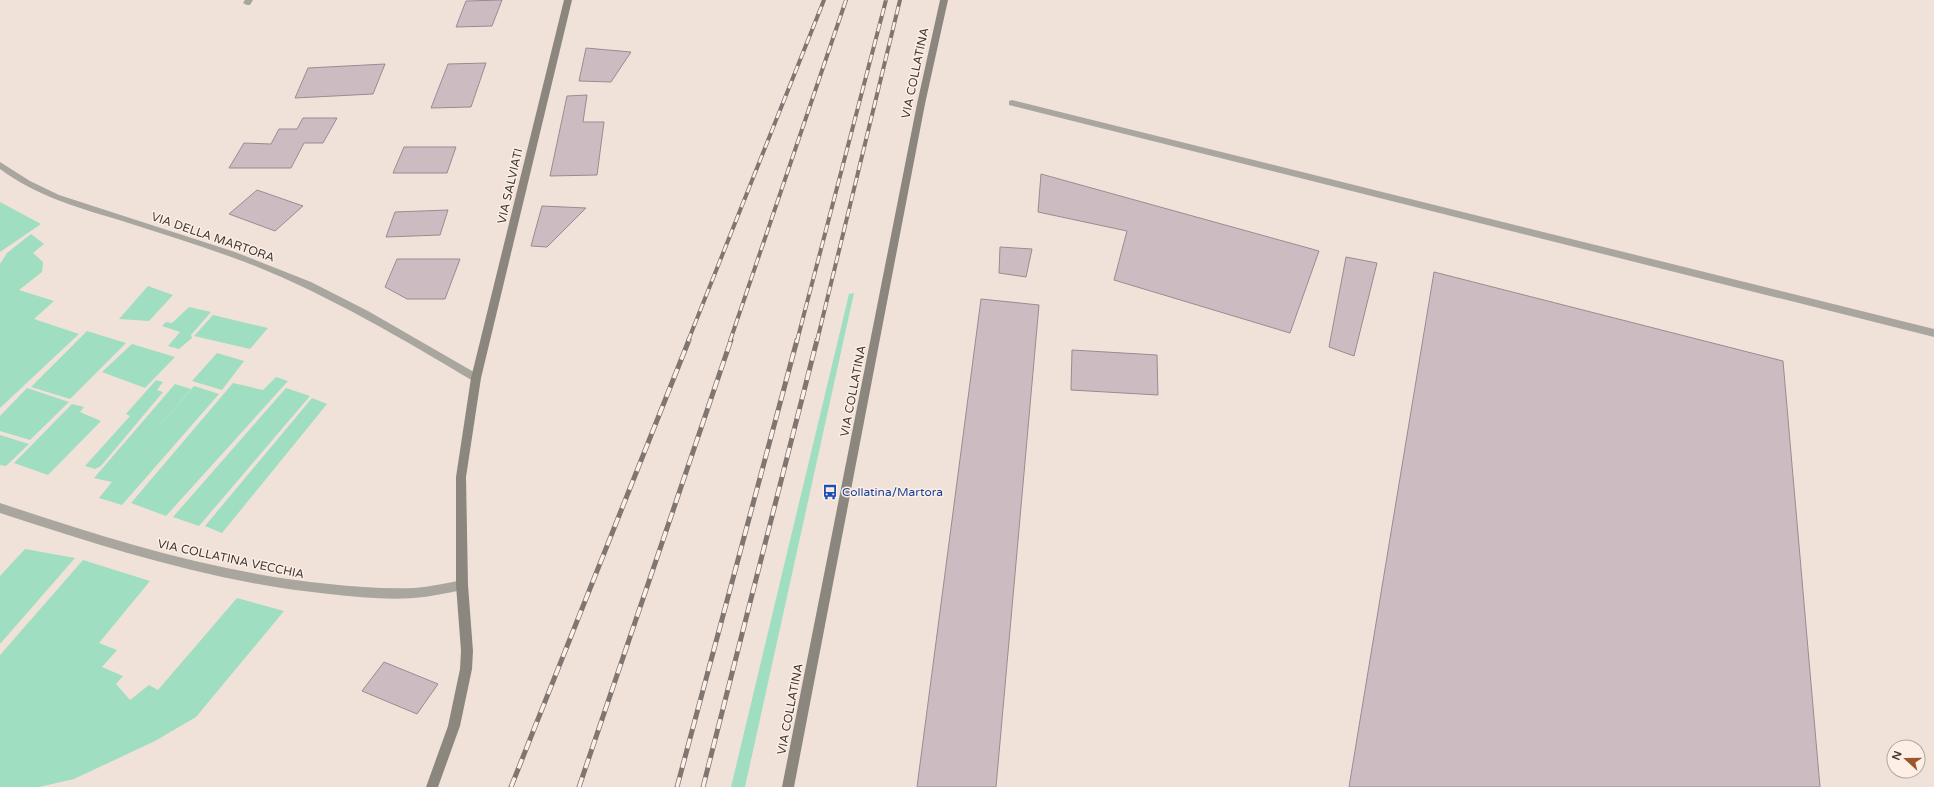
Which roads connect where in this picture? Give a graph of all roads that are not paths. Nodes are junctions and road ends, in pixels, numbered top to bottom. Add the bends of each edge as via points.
1 (568, 0) edge
2 (944, 0) edge
3 (1012, 103) dead end
4 (0, 166) edge
5 (1934, 333) edge
6 (476, 378) junction
7 (0, 508) edge
8 (462, 585) junction
9 (432, 787) edge
10 (788, 787) edge

1 - 6 street, VIA SALVIATI
2 - 10 street, VIA COLLATINA via 921,104
3 - 5 street
4 - 6 street, VIA DELLA MARTORA via 24,183 62,200 249,260 298,281 361,311
6 - 8 street via 461,477
7 - 8 street, VIA COLLATINA VECCHIA via 157,557 313,589 410,593
8 - 9 street via 467,651 464,687 454,726

